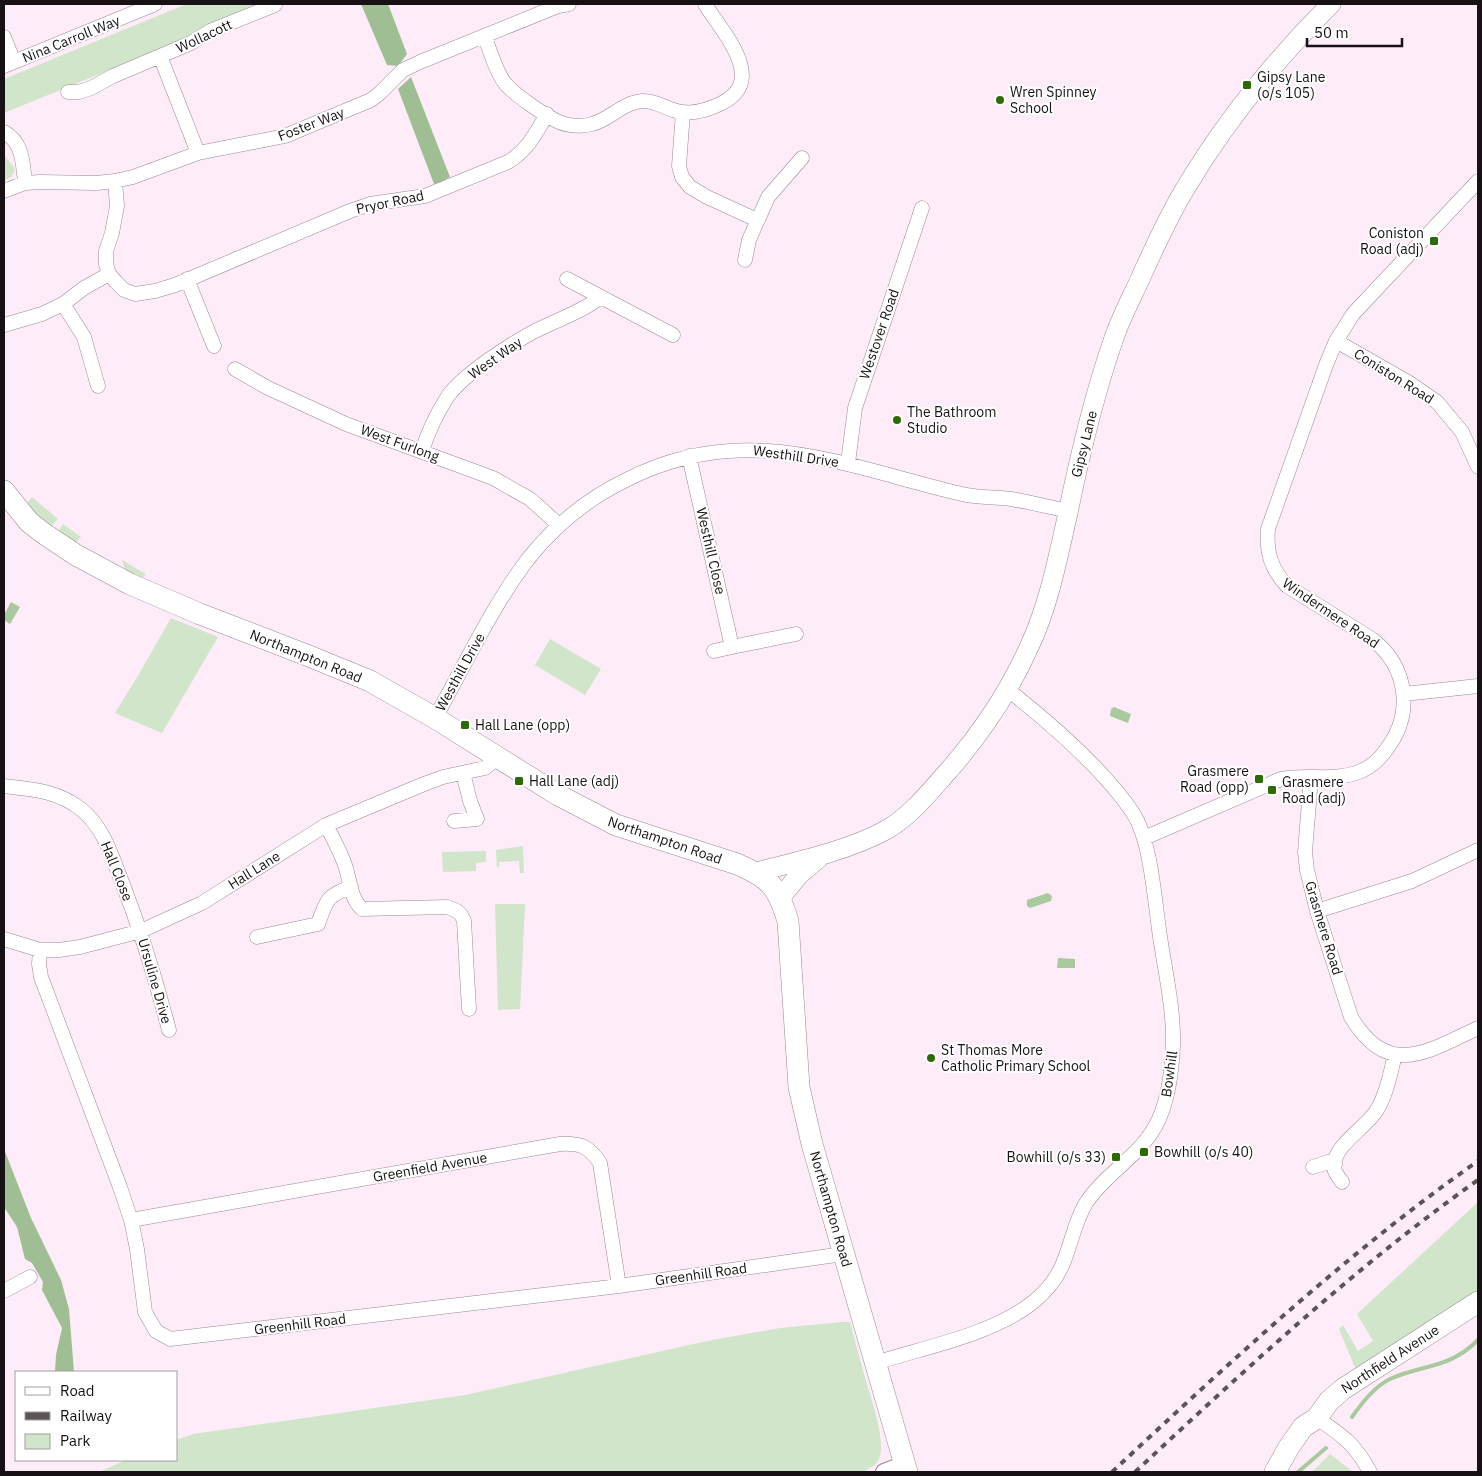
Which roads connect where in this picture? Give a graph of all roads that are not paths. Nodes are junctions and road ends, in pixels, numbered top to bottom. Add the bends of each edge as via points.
1 (155, 4) edge
2 (569, 4) edge
3 (705, 4) edge
4 (1331, 4) edge
5 (275, 5) edge
6 (4, 37) edge
7 (484, 37) junction
8 (160, 56) junction
9 (9, 64) edge
10 (68, 92) dead end
11 (682, 112) junction
12 (547, 114) junction
13 (4, 132) edge
14 (198, 153) junction
15 (802, 158) dead end
16 (115, 181) junction
17 (1478, 181) edge
18 (24, 183) junction
19 (4, 191) edge
20 (922, 208) dead end
21 (757, 220) junction
22 (745, 260) dead end
23 (109, 274) junction
24 (187, 279) junction
25 (567, 279) dead end
26 (601, 297) junction
27 (64, 304) junction
28 (4, 325) edge
29 (673, 335) dead end
30 (1336, 341) junction
31 (214, 346) dead end
32 (236, 369) dead end
33 (98, 386) dead end
34 (422, 451) junction
35 (689, 456) junction
36 (848, 463) junction
37 (1478, 467) edge
38 (4, 491) edge
39 (1068, 511) junction
40 (559, 525) junction
41 (796, 634) dead end
42 (732, 647) junction
43 (714, 651) dead end
44 (1478, 686) edge
45 (1006, 689) junction
46 (1404, 694) junction
47 (435, 718) junction
48 (497, 758) junction
49 (463, 773) junction
50 (1311, 777) junction
51 (4, 786) edge
52 (454, 821) dead end
53 (326, 825) junction
54 (1144, 838) junction
55 (1478, 850) edge
56 (824, 854) junction
57 (756, 872) junction
58 (351, 887) junction
59 (781, 897) junction
60 (1317, 911) junction
61 (141, 931) junction
62 (257, 937) dead end
63 (4, 939) edge
64 (40, 950) junction
65 (469, 1009) dead end
66 (1478, 1028) edge
67 (169, 1030) dead end
68 (1395, 1055) junction
69 (1335, 1164) junction
70 (1314, 1167) dead end
71 (1342, 1182) dead end
72 (131, 1220) junction
73 (843, 1254) junction
74 (30, 1277) dead end
75 (619, 1286) junction
76 (4, 1291) edge
77 (1478, 1302) edge
78 (875, 1363) junction
79 (1324, 1423) junction
80 (906, 1468) edge
81 (884, 1472) edge
82 (1276, 1472) edge
83 (1370, 1472) edge

1 - 9 street, Nina Carroll Way
2 - 7 street, Foster Way
3 - 11 street via 736,51 742,69 741,81 725,101 707,109
4 - 39 main road, Gipsy Lane via 1225,127 1184,191 1152,252 1114,336 1089,421
5 - 8 street, Wollacott via 210,31
6 - 9 street, Nina Carroll Way
7 - 12 street via 504,82
7 - 14 street, Foster Way via 403,70 370,100 285,136
8 - 10 street, Wollacott via 91,88
8 - 14 street, Wollacott
11 - 12 street via 652,101 641,101 627,104 605,120 590,125 560,122
11 - 21 street via 679,151 682,177 690,187 707,197
12 - 24 street, Pryor Road via 528,145 508,162 426,196 370,204 350,211
13 - 18 street via 20,150
14 - 16 street, Foster Way
15 - 21 street via 768,197
16 - 18 street, Foster Way
16 - 23 street via 117,206 106,250
17 - 30 street, Windermere Road via 1353,314
18 - 19 street, Foster Way
20 - 36 street, Westover Road via 855,408
21 - 22 street
23 - 24 street, Pryor Road via 124,290 135,294 155,291
23 - 27 street
24 - 31 street
25 - 26 street
26 - 29 street
26 - 34 street, West Way via 587,308 533,332 464,379 436,416
27 - 28 street
27 - 33 street via 84,337
30 - 37 street, Coniston Road via 1437,402 1462,432
30 - 46 street, Windermere Road via 1271,518 1267,544 1269,556 1287,586 1381,646 1394,663
32 - 34 street, West Furlong via 322,413
34 - 40 street, West Furlong via 493,478 530,499
35 - 36 street, Westhill Drive via 731,450 766,450
35 - 40 street, Westhill Drive via 649,468 619,483 588,501
35 - 42 street, Westhill Close
36 - 39 street, Westhill Drive via 964,495 1011,499
38 - 47 main road, Northampton Road via 29,522 43,533 130,584 370,681
39 - 45 main road, Gipsy Lane via 1044,605 1030,645
40 - 47 street, Westhill Drive via 512,582
41 - 42 street
42 - 43 street
44 - 46 street
45 - 54 street, Bowhill via 1096,767 1134,814
45 - 56 main road, Gipsy Lane via 966,750 904,817 887,829
46 - 50 street, Windermere Road via 1398,731 1381,757 1357,773
47 - 48 main road, Northampton Road
48 - 49 street, Hall Lane via 485,768
48 - 57 main road, Northampton Road via 616,825
49 - 52 street via 477,819
49 - 53 street, Hall Lane via 424,784
50 - 54 street, Windermere Road via 1294,776 1266,784
50 - 60 street, Grasmere Road via 1305,852
51 - 61 street, Hall Close via 46,791 83,811 106,841
53 - 58 street via 346,866
53 - 61 street, Hall Lane via 202,902
54 - 78 street, Bowhill via 1173,1042 1168,1089 1158,1122 1136,1151 1086,1202 1076,1222 1064,1262 1043,1293 1032,1303 990,1327
55 - 60 street via 1412,881
56 - 57 main road, Gipsy Lane
56 - 59 main road, Gipsy Lane via 797,877
57 - 59 main road, Northampton Road via 770,882
58 - 62 street via 327,901 318,924
58 - 65 street via 362,909 447,906 458,911 464,921
59 - 73 main road, Northampton Road via 788,921 799,1087
60 - 68 street, Grasmere Road via 1351,1017 1371,1044
61 - 64 street, Hall Lane via 80,947
61 - 67 street, Ursuline Drive
63 - 64 street, Hall Lane
64 - 72 street, Greenhill Road via 42,976
66 - 68 street via 1419,1054
68 - 69 street via 1384,1097 1367,1123 1340,1150
69 - 70 street via 1328,1162
69 - 71 street via 1334,1170
72 - 75 street, Greenhill Road via 145,1312 156,1331 170,1339
72 - 75 street, Greenfield Avenue via 575,1143 586,1148 600,1163
73 - 75 street, Greenhill Road
73 - 78 main road, Northampton Road
74 - 76 street
77 - 79 main road, Northfield Avenue via 1343,1389 1329,1401
78 - 80 main road, Northampton Road
79 - 82 main road, Northfield Avenue via 1304,1427
79 - 83 street via 1346,1438 1360,1453
80 - 81 street

